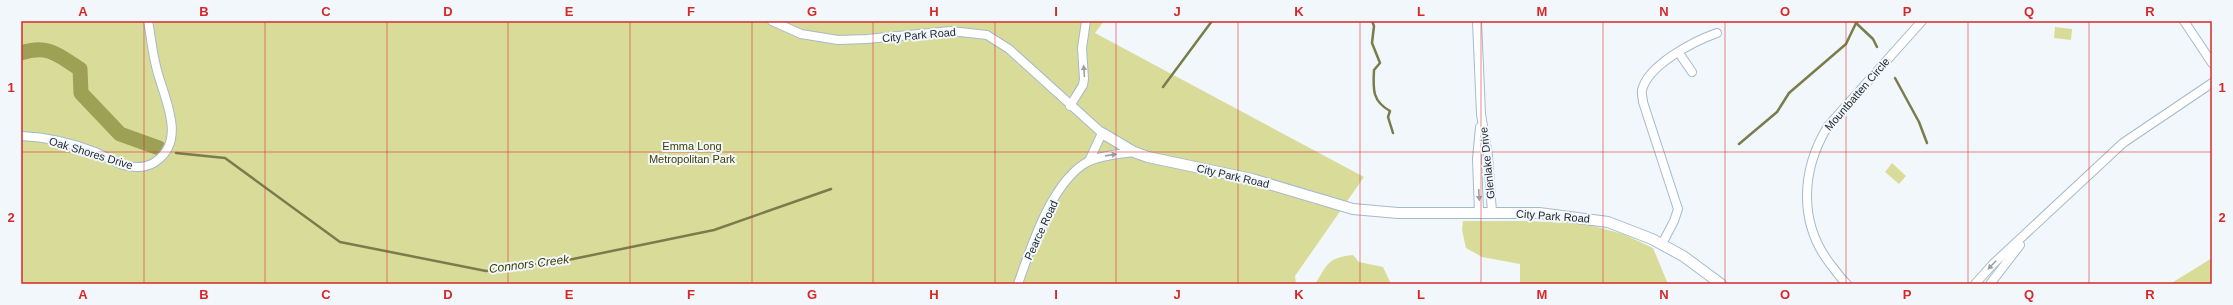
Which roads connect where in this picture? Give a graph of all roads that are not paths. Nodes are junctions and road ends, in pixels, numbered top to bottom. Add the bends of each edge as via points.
1 (148, 21) edge
2 (772, 21) edge
3 (1086, 21) edge
4 (1477, 21) edge
5 (1922, 21) edge
6 (2184, 21) edge
7 (1717, 33) dead end
8 (1679, 53) junction
9 (2212, 63) edge
10 (1692, 72) dead end
11 (2212, 83) edge
12 (1070, 106) junction
13 (1481, 114) junction
14 (1102, 133) junction
15 (21, 136) edge
16 (1134, 152) junction
17 (1089, 161) junction
18 (1479, 212) junction
19 (1492, 212) junction
20 (2031, 229) junction
21 (1662, 244) junction
22 (1018, 284) edge
23 (1722, 284) edge
24 (1847, 284) edge
25 (1975, 284) edge
26 (1990, 284) edge

1 - 15 street, Oak Shores Drive via 156,66 172,127 172,139 158,160 150,165 133,167 69,144
2 - 12 street, City Park Road via 801,34 838,40 951,31 987,35 1009,49
12 -> 3 street via 1083,85 1082,48
4 - 13 street, Glenlake Drive
5 - 24 street, Mountbatten Circle via 1828,126 1812,158 1807,177 1808,216 1822,253
6 - 9 street
7 - 8 street via 1702,38
8 - 10 street
8 - 21 street via 1656,68 1642,91 1643,102 1678,209
11 - 20 street via 2122,143
12 - 14 street, City Park Road
13 -> 18 street, Glenlake Drive via 1477,159
13 - 19 street, Glenlake Drive via 1488,156
14 - 16 street, City Park Road
14 - 17 street
17 -> 16 street, Pearce Road
16 - 18 street, City Park Road via 1252,179 1353,209 1398,213
17 - 22 street, Pearce Road via 1067,181 1053,200 1029,251
18 - 19 street, City Park Road
19 - 21 street, City Park Road via 1590,218 1626,227
20 -> 25 street
20 - 26 street
21 - 23 street, City Park Road

